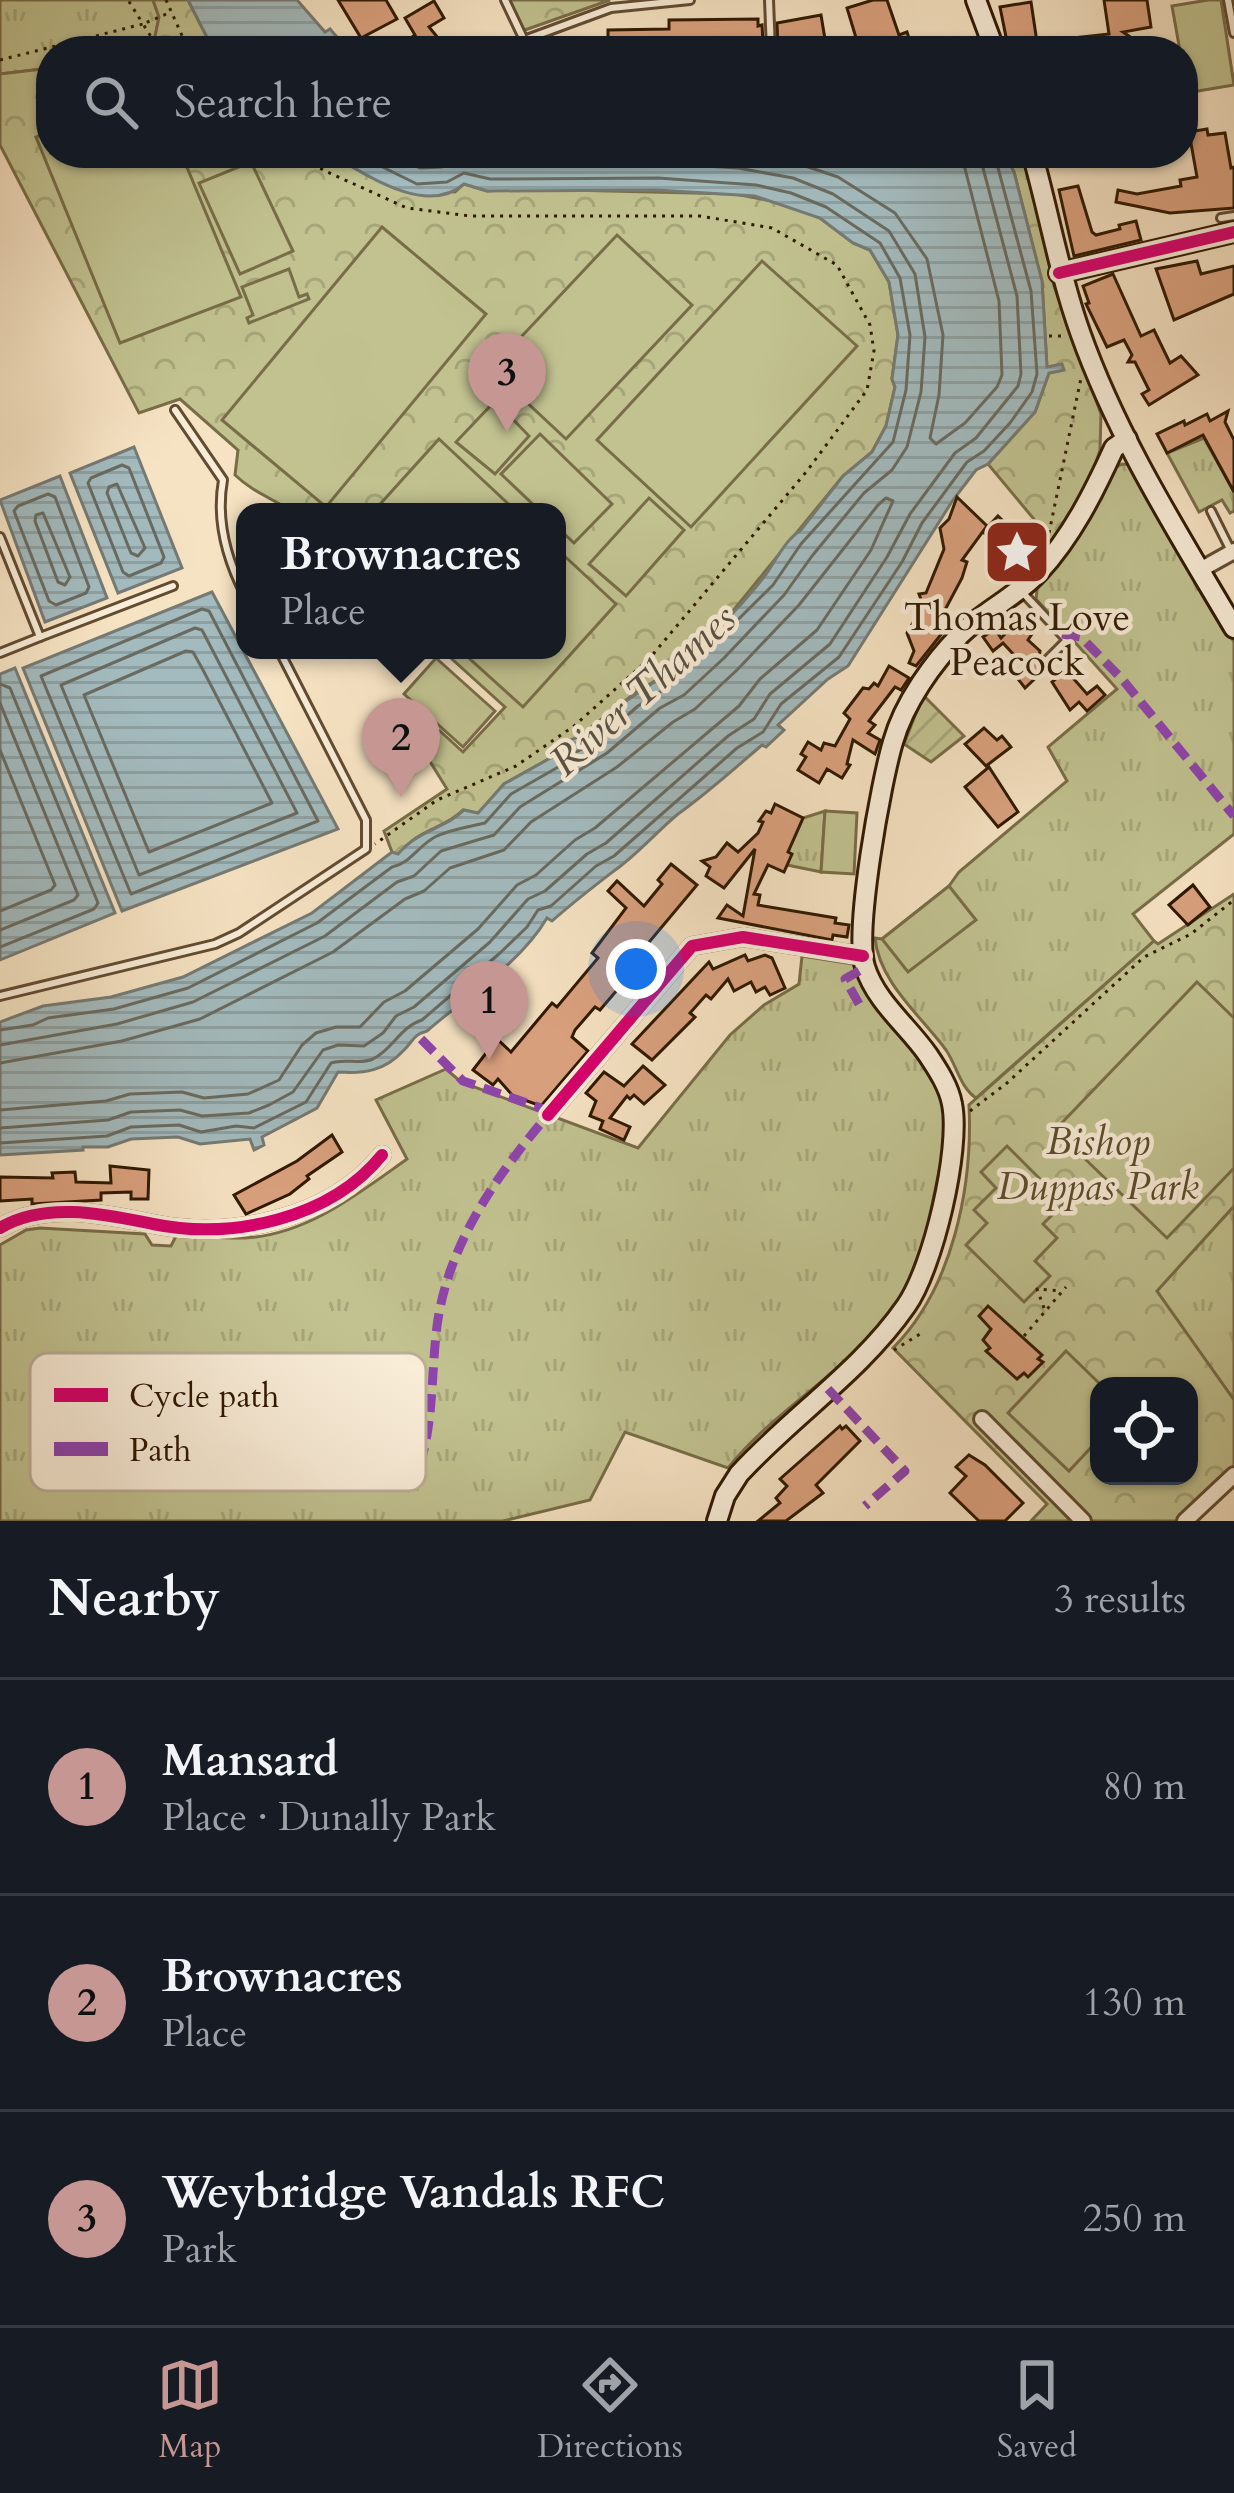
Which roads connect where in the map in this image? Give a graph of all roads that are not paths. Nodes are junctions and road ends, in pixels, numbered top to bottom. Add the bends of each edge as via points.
1 (505, 0) edge
2 (690, 0) edge
3 (769, 0) edge
4 (976, 0) edge
5 (1228, 0) edge
6 (1234, 33) edge
7 (522, 36) edge
8 (535, 36) edge
9 (770, 36) edge
10 (989, 36) edge
11 (1035, 168) edge
12 (1234, 216) edge
13 (1227, 225) edge
14 (1059, 273) junction
15 (175, 410) dead end
16 (1127, 439) junction
17 (1211, 511) dead end
18 (0, 537) edge
19 (1233, 552) edge
20 (1200, 570) junction
21 (236, 571) edge
22 (172, 586) dead end
23 (1021, 590) junction
24 (1234, 628) edge
25 (40, 637) junction
26 (0, 653) edge
27 (284, 659) edge
28 (1045, 662) dead end
29 (863, 956) junction
30 (0, 996) edge
31 (548, 1114) dead end
32 (382, 1155) dead end
33 (0, 1228) edge
34 (982, 1419) dead end
35 (1234, 1475) edge
36 (717, 1521) edge
37 (1083, 1521) edge
38 (1185, 1521) edge

1 - 7 lane
2 - 8 lane via 611,8
3 - 9 lane
4 - 10 main road
5 - 6 lane
11 - 14 main road
12 - 13 lane
13 - 14 main road
14 - 16 main road
15 - 21 lane via 223,480 222,533
16 - 20 main road
16 - 23 main road
17 - 19 lane
18 - 25 lane
19 - 20 street
20 - 24 main road
22 - 25 lane
23 - 28 lane via 1067,640
23 - 29 main road via 962,633 893,739
25 - 26 lane
27 - 30 lane via 366,820 366,849 215,944
29 - 31 street via 743,937 692,946
29 - 36 main road via 876,990 926,1052 952,1102 936,1233 906,1306 739,1474
32 - 33 street via 324,1203 263,1224 164,1225 49,1212
34 - 37 street
35 - 38 street

